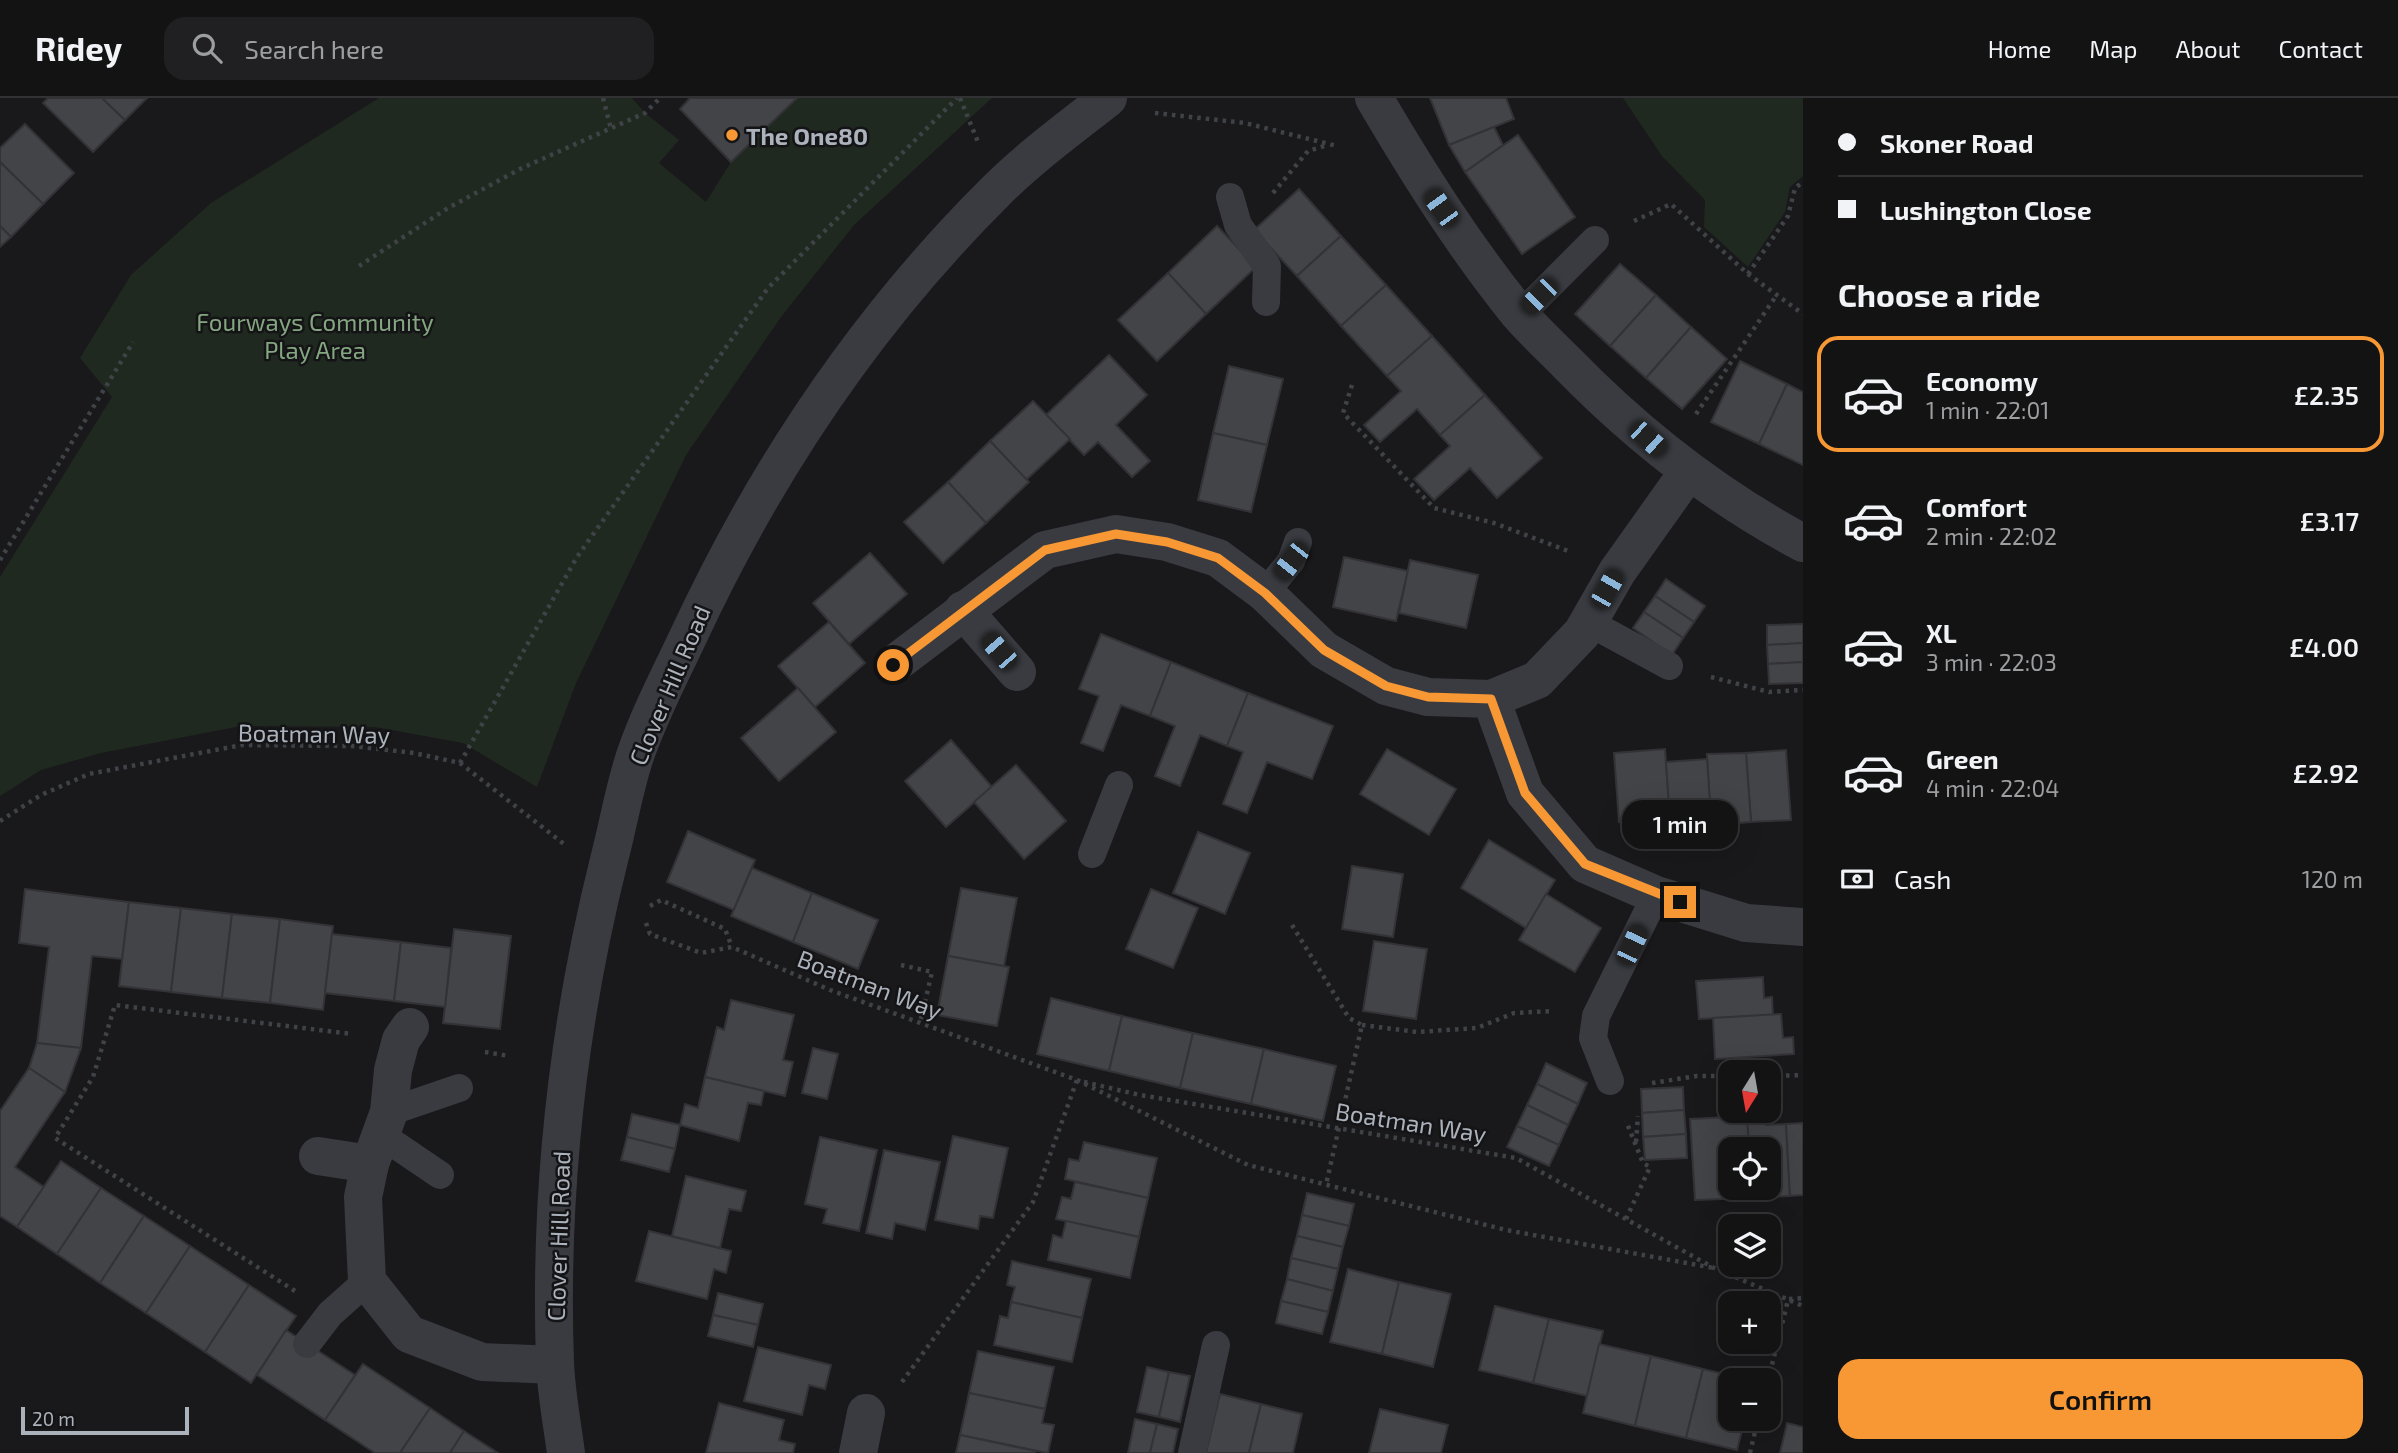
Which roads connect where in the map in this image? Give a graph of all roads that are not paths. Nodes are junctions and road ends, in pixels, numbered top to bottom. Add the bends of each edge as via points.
1 (1374, 98) edge
2 (1106, 100) edge
3 (1230, 197) dead end
4 (1595, 240) road end
5 (1266, 302) dead end
6 (1520, 315) junction
7 (1678, 464) junction
8 (1298, 542) dead end
9 (1803, 543) edge
10 (1265, 593) junction
11 (963, 610) junction
12 (1588, 622) junction
13 (893, 665) dead end
14 (1668, 666) road end
15 (1017, 672) dead end
16 (1491, 699) junction
17 (1119, 785) dead end
18 (1092, 854) dead end
19 (1656, 895) junction
20 (1803, 927) edge
21 (405, 1034) road end
22 (1610, 1081) road end
23 (459, 1088) dead end
24 (380, 1137) junction
25 (318, 1156) dead end
26 (440, 1175) dead end
27 (367, 1281) junction
28 (307, 1344) dead end
29 (1216, 1345) dead end
30 (555, 1365) junction
31 (866, 1413) road end
32 (566, 1453) edge
33 (858, 1453) edge
34 (1192, 1453) edge

1 - 6 street via 1426,187
2 - 30 street, Clover Hill Road via 998,189 911,283 819,401 758,496 660,698 635,756 575,1013 555,1230
3 - 5 lane via 1238,225 1267,266
4 - 6 lane
6 - 7 street via 1589,386
7 - 9 street
7 - 12 street
8 - 10 lane via 1291,561
10 - 11 street via 1218,558 1167,542 1116,534 1045,550
10 - 16 street via 1324,650 1386,686 1428,697
11 - 13 street
11 - 15 street
12 - 14 lane
12 - 16 street via 1537,680
16 - 19 street via 1533,804 1585,864
17 - 18 lane
19 - 20 street via 1746,923
19 - 22 lane via 1596,1016 1593,1038
21 - 24 street
23 - 24 lane
24 - 25 street
24 - 26 lane
24 - 27 street via 363,1197
27 - 28 lane via 330,1314
27 - 30 street via 409,1334 482,1362
29 - 34 lane
30 - 32 street, Clover Hill Road
31 - 33 street

